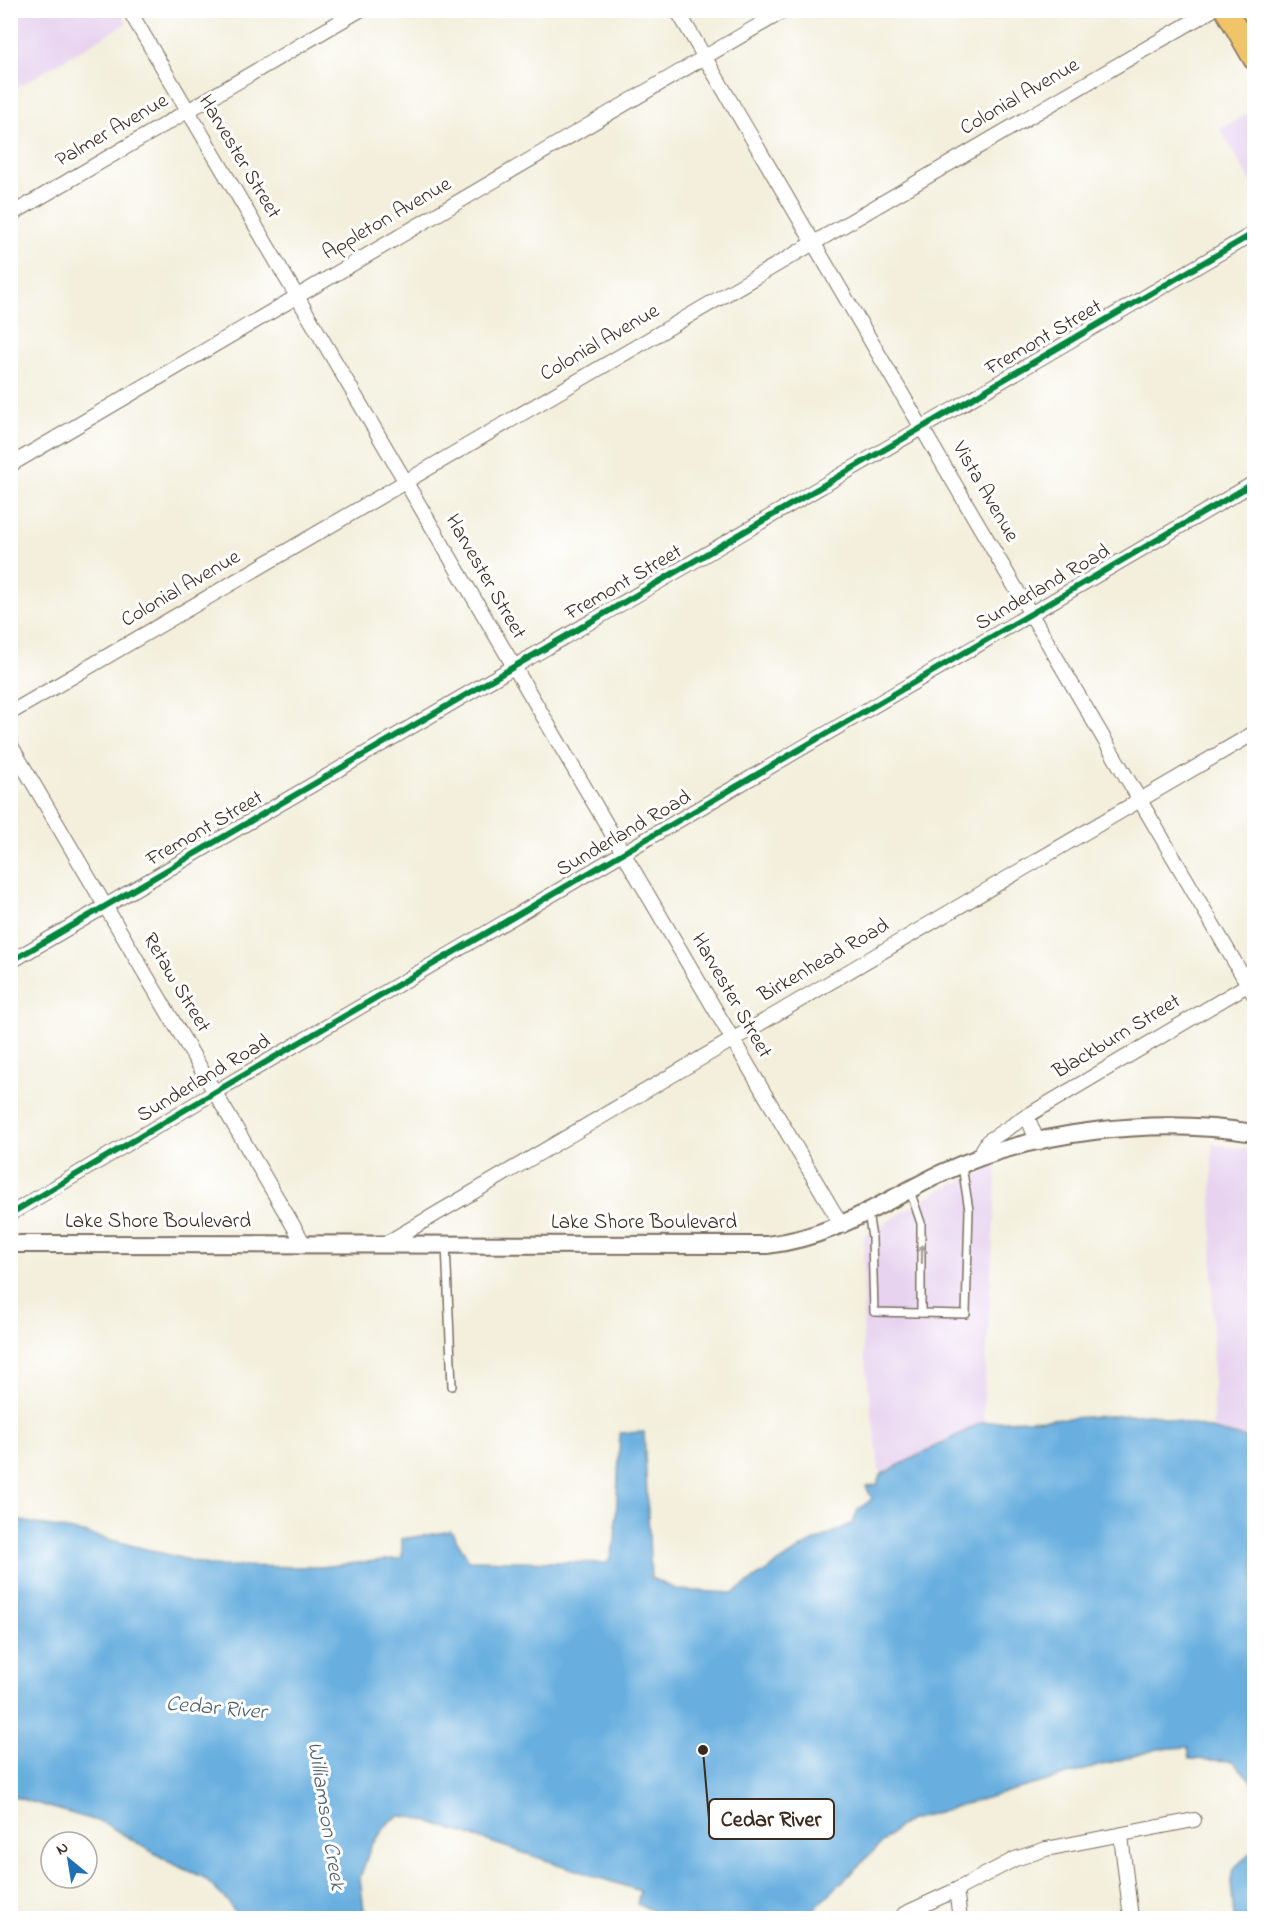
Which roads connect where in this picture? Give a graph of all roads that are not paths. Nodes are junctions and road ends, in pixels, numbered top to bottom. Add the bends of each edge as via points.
1 (129, 10) edge
2 (360, 10) edge
3 (678, 10) edge
4 (785, 10) edge
5 (1212, 10) edge
6 (1226, 10) edge
7 (705, 58) junction
8 (1254, 59) edge
9 (188, 111) junction
10 (10, 215) edge
11 (1254, 233) edge
12 (813, 242) junction
13 (297, 296) junction
14 (923, 428) junction
15 (10, 465) edge
16 (406, 482) junction
17 (1254, 483) edge
18 (1031, 613) junction
19 (514, 667) junction
20 (10, 712) edge
21 (1254, 733) edge
22 (10, 744) edge
23 (1140, 800) junction
24 (623, 853) junction
25 (106, 906) junction
26 (10, 962) edge
27 (1252, 987) edge
28 (732, 1039) junction
29 (215, 1092) junction
30 (1027, 1116) junction
31 (1254, 1133) edge
32 (1038, 1143) junction
33 (969, 1162) junction
34 (910, 1191) junction
35 (868, 1212) junction
36 (10, 1214) edge
37 (842, 1226) junction
38 (10, 1244) edge
39 (304, 1244) junction
40 (384, 1244) junction
41 (446, 1244) junction
42 (921, 1313) junction
43 (452, 1386) dead end
44 (1194, 1820) dead end
45 (1121, 1836) junction
46 (956, 1890) junction
47 (904, 1914) dead end
48 (960, 1918) edge
49 (1131, 1918) edge

1 - 9 street, Harvester Street
2 - 9 street, Palmer Avenue
3 - 7 street, Vista Avenue
4 - 7 street, Appleton Avenue
5 - 12 street, Colonial Avenue
6 - 8 main road
7 - 12 street, Vista Avenue
7 - 13 street, Appleton Avenue
9 - 10 street, Palmer Avenue
9 - 13 street, Harvester Street
11 - 14 street, Fremont Street
12 - 14 street, Vista Avenue
12 - 16 street, Colonial Avenue
13 - 15 street, Appleton Avenue
13 - 16 street, Harvester Street
14 - 18 street, Vista Avenue
14 - 19 street, Fremont Street
16 - 19 street, Harvester Street
16 - 20 street, Colonial Avenue
17 - 18 street, Sunderland Road
18 - 23 street, Vista Avenue
18 - 24 street, Sunderland Road
19 - 24 street, Harvester Street
19 - 25 street, Fremont Street
21 - 23 street, Birkenhead Road
22 - 25 street, Retaw Street
23 - 27 street, Vista Avenue
23 - 28 street, Birkenhead Road
24 - 28 street, Harvester Street
24 - 29 street, Sunderland Road
25 - 26 street, Fremont Street
25 - 29 street, Retaw Street
27 - 30 street, Blackburn Street
28 - 37 street, Harvester Street
28 - 40 street, Birkenhead Road
29 - 36 street, Sunderland Road
29 - 39 street, Retaw Street
30 - 32 street
30 - 33 street, Blackburn Street via 988,1141
31 - 32 street, Lake Shore Boulevard via 1153,1126 1081,1133
32 - 33 street, Lake Shore Boulevard
33 - 34 street, Lake Shore Boulevard
33 - 42 lane via 966,1314
34 - 35 street, Lake Shore Boulevard
42 -> 34 lane via 921,1223
35 - 37 street, Lake Shore Boulevard
35 - 42 lane via 874,1312
37 - 41 street, Lake Shore Boulevard via 812,1238 767,1245
38 - 39 street, Lake Shore Boulevard
39 - 40 street, Lake Shore Boulevard
40 - 41 street, Lake Shore Boulevard
41 - 43 lane
44 - 45 street
45 - 46 street via 1015,1859
45 - 49 street
46 - 47 street
46 - 48 street

